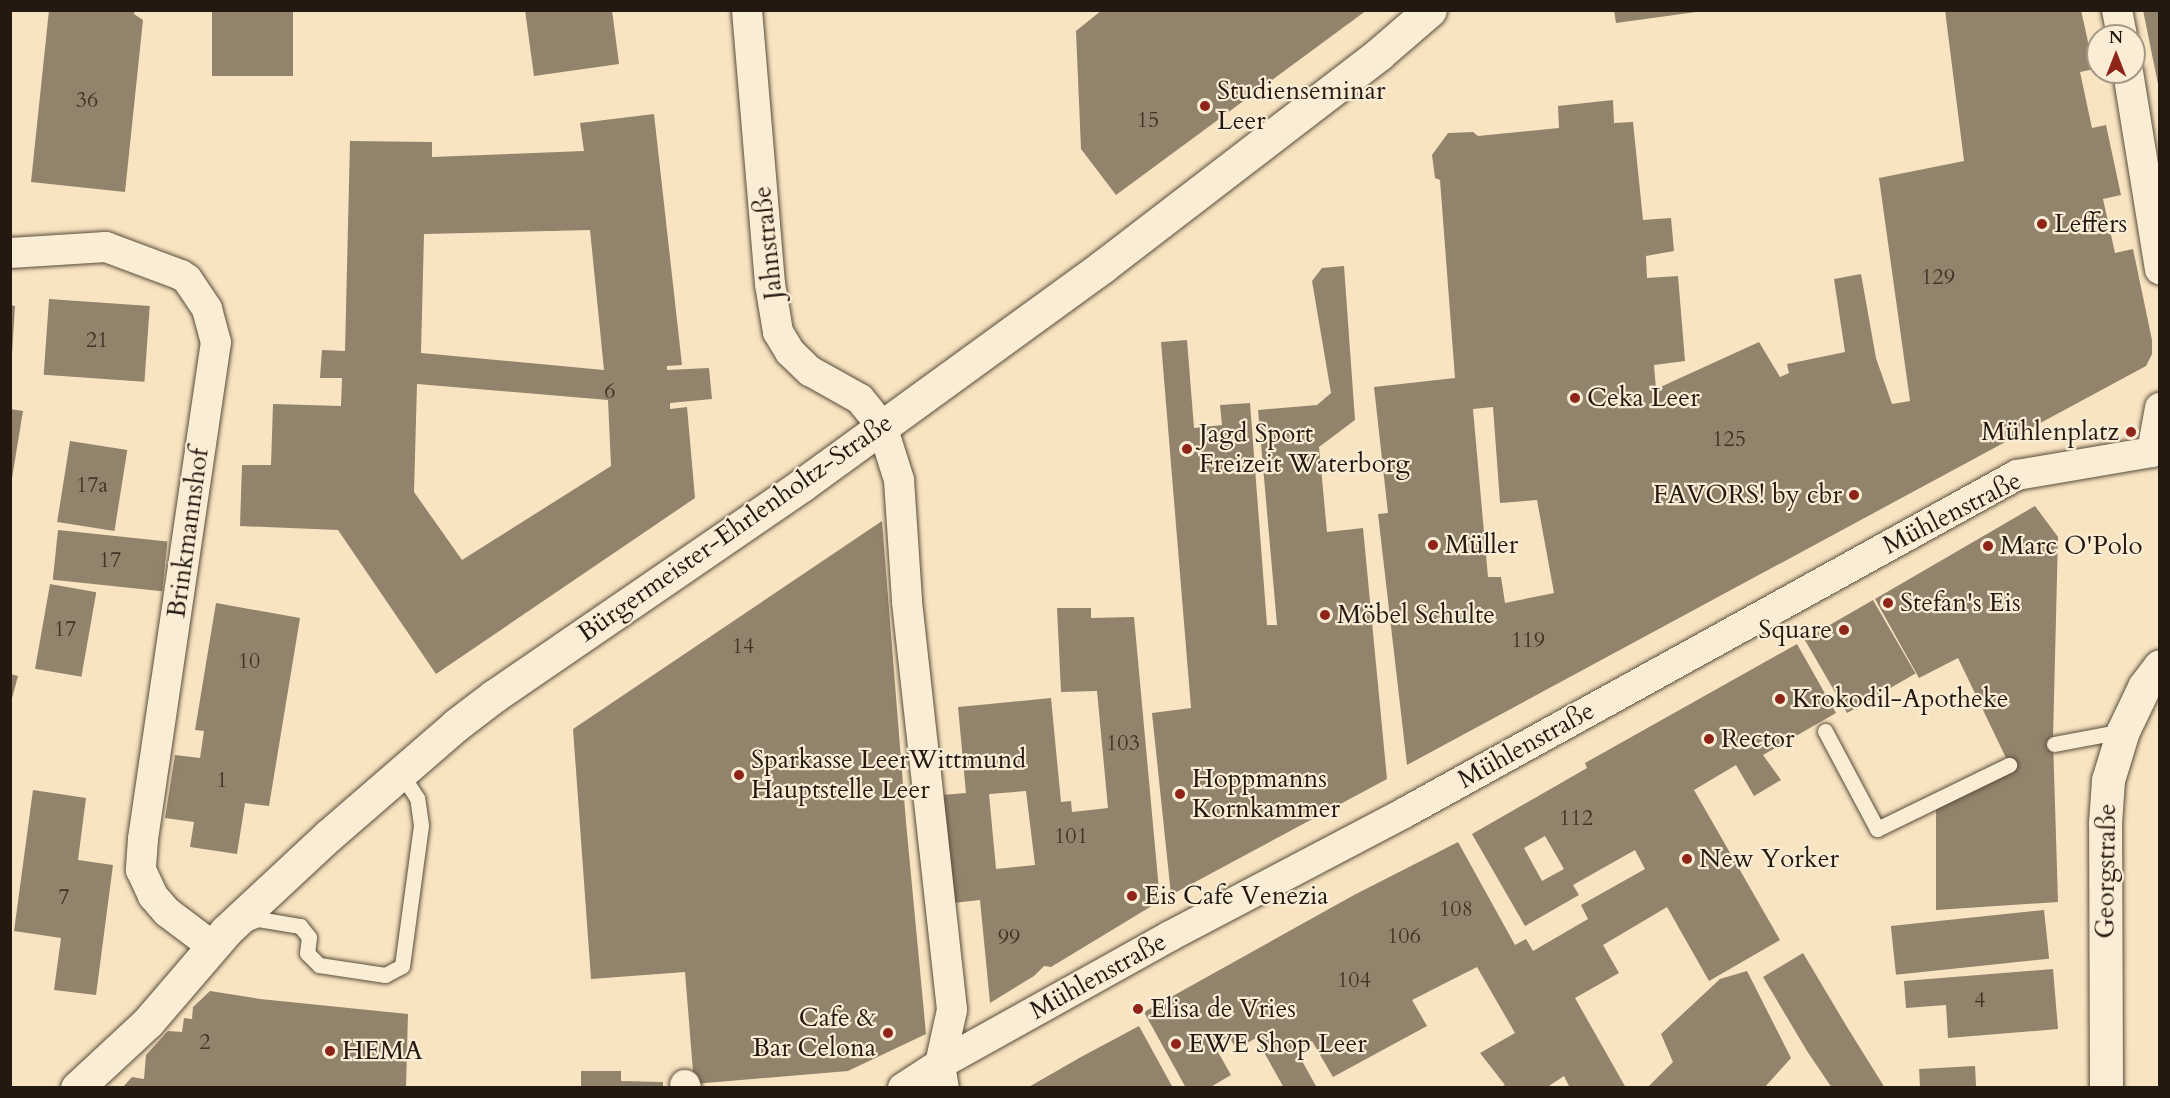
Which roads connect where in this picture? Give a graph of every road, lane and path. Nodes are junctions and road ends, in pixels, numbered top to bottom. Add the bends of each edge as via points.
1 (747, 10) edge
2 (1430, 10) edge
3 (2130, 84) edge
4 (10, 253) edge
5 (2160, 269) edge
6 (2160, 408) edge
7 (882, 426) junction
8 (2157, 453) edge
9 (2160, 666) edge
10 (2123, 730) junction
11 (1825, 731) dead end
12 (2054, 744) dead end
13 (2009, 765) dead end
14 (400, 772) junction
15 (219, 938) junction
16 (942, 1076) edge
17 (85, 1084) edge
18 (903, 1088) edge
19 (2106, 1088) edge

1 - 7 street, Jahnstraße via 770,284 778,332 790,352 810,371 860,399
2 - 7 main road, Bürgermeister-Ehrlenholtz-Straße via 1379,54 1103,266
3 - 5 street
4 - 15 street, Brinkmannshof via 106,247 181,275 207,309 216,342 144,827 141,870 153,896 167,912
6 - 8 street
7 - 14 main road, Bürgermeister-Ehrlenholtz-Straße via 494,696
7 - 16 street via 899,480 907,602 952,1010
8 - 16 street, Mühlenstraße via 2017,475 1404,813 1170,936
9 - 10 main road, Georgstraße via 2144,687
10 - 12 lane
10 - 19 main road, Georgstraße via 2108,780 2105,823
11 - 13 lane via 1877,829
14 - 15 main road, Bürgermeister-Ehrlenholtz-Straße
14 - 15 lane via 417,798 421,825 402,966 385,975 319,965 308,953 309,937 300,926 258,919
15 - 17 main road, Bürgermeister-Ehrlenholtz-Straße via 148,1022
16 - 18 street, Mühlenstraße

